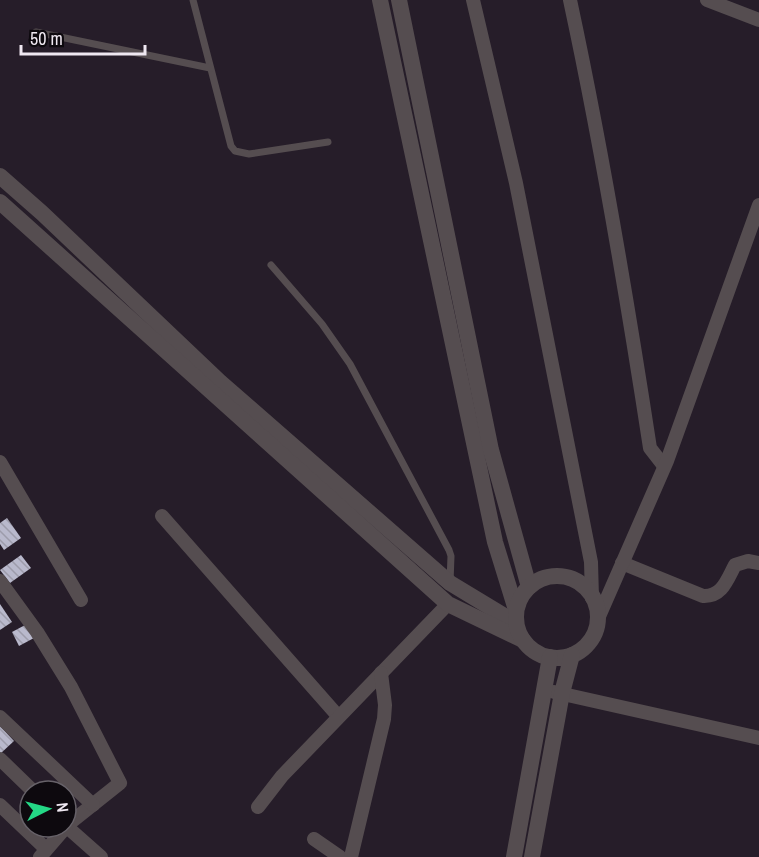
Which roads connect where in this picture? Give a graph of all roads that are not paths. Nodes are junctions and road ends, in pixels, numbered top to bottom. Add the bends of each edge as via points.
1 (193, 0) edge
2 (380, 0) edge
3 (399, 0) edge
4 (473, 0) edge
5 (570, 0) edge
6 (706, 0) edge
7 (759, 20) edge
8 (36, 32) dead end
9 (210, 68) junction
10 (328, 142) dead end
11 (0, 176) edge
12 (0, 202) edge
13 (759, 205) edge
14 (60, 230) junction
15 (47, 243) junction
16 (271, 265) dead end
17 (0, 462) edge
18 (664, 466) junction
19 (162, 516) dead end
20 (622, 563) junction
21 (759, 563) edge
22 (0, 581) edge
23 (450, 583) junction
24 (529, 586) junction
25 (592, 598) junction
26 (81, 600) dead end
27 (448, 604) junction
28 (516, 617) junction
29 (597, 621) junction
30 (523, 640) junction
31 (572, 655) junction
32 (550, 657) junction
33 (381, 673) junction
34 (543, 689) junction
35 (562, 693) junction
36 (338, 716) junction
37 (0, 717) edge
38 (759, 738) edge
39 (0, 759) edge
40 (21, 779) edge
41 (0, 805) edge
42 (93, 805) junction
43 (258, 807) dead end
44 (78, 817) edge
45 (78, 837) edge
46 (55, 839) edge
47 (315, 839) dead end
48 (43, 853) edge
49 (101, 857) edge
50 (340, 857) edge
51 (351, 857) edge
52 (514, 857) edge
53 (532, 857) edge

1 - 9 lane
2 - 28 street via 495,542
3 - 24 street via 491,450
4 - 25 street via 516,183 591,562
5 - 18 street via 598,129 650,448
6 - 7 street
8 - 9 lane
9 - 10 lane via 235,151 249,154
11 - 14 street
12 - 15 street
13 - 18 street
14 - 15 street
14 - 23 street via 220,382
15 - 27 street
16 - 23 lane via 322,324 350,364 449,550
17 - 26 street
18 - 20 street
19 - 36 street
20 - 21 street via 710,597 722,590 735,566 748,561
20 - 29 street
22 - 42 street via 71,687 120,783
23 - 28 street
24 - 25 street via 541,579 567,577 579,583
24 - 28 street via 521,597
25 - 29 street
27 - 30 street
27 - 33 street
28 - 30 street
29 - 31 street via 589,642
30 - 32 street via 534,651
31 - 32 street
31 - 35 street
32 - 34 street
33 - 36 street
33 - 51 street via 384,718
34 - 35 street
34 - 52 street
35 - 38 street
35 - 53 street
36 - 43 street
37 - 42 street
39 - 40 street
41 - 48 street
42 - 44 street
45 - 49 street
46 - 48 street
47 - 50 street

